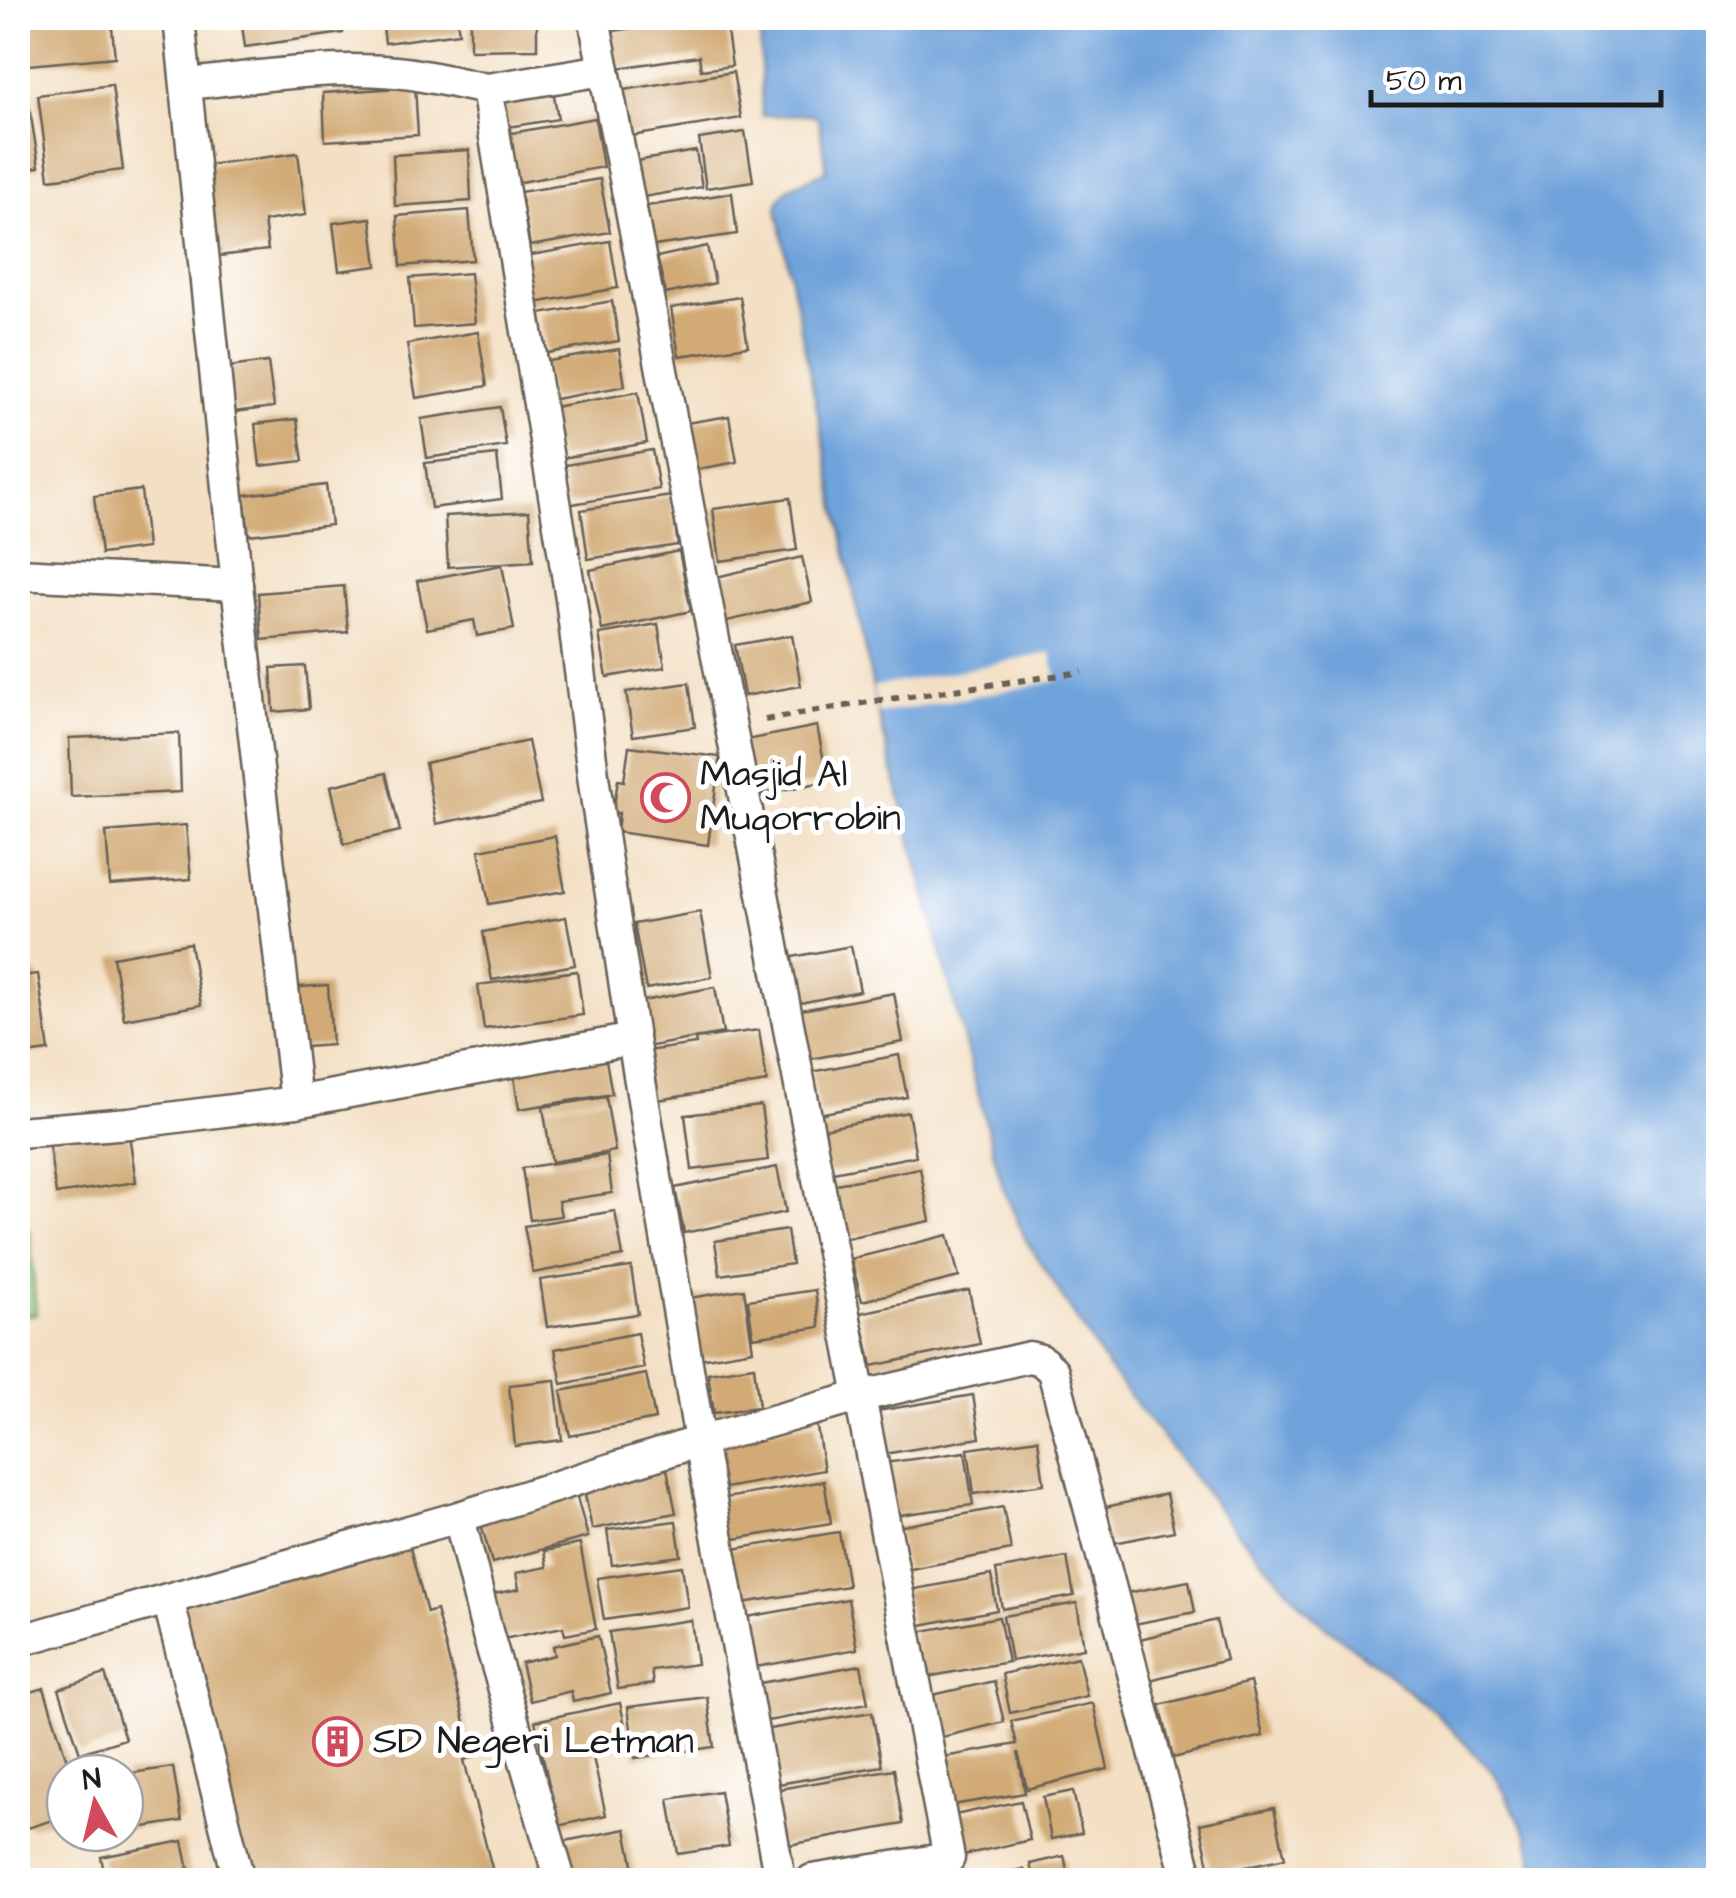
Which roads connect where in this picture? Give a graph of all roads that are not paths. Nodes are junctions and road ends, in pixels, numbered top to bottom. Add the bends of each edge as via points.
1 (179, 18) edge
2 (594, 18) edge
3 (604, 70) junction
4 (188, 84) junction
5 (487, 88) junction
6 (18, 574) edge
7 (237, 586) junction
8 (633, 1039) junction
9 (296, 1102) junction
10 (18, 1132) edge
11 (862, 1396) junction
12 (700, 1441) junction
13 (459, 1516) junction
14 (168, 1599) junction
15 (18, 1641) edge
16 (952, 1869) edge
17 (239, 1880) edge
18 (560, 1880) edge
19 (780, 1880) edge
20 (812, 1880) edge
21 (1188, 1880) edge

1 - 4 street
2 - 3 street
3 - 5 street
3 - 11 street
4 - 5 street via 361,71
4 - 7 street
5 - 8 street via 571,598
6 - 7 street
7 - 9 street
8 - 9 street
8 - 12 street
9 - 10 street
11 - 12 street
11 - 16 street
11 - 21 street via 1029,1357 1054,1371
12 - 13 street
12 - 19 street
13 - 14 street
13 - 18 street
14 - 15 street
14 - 17 street
16 - 20 street

